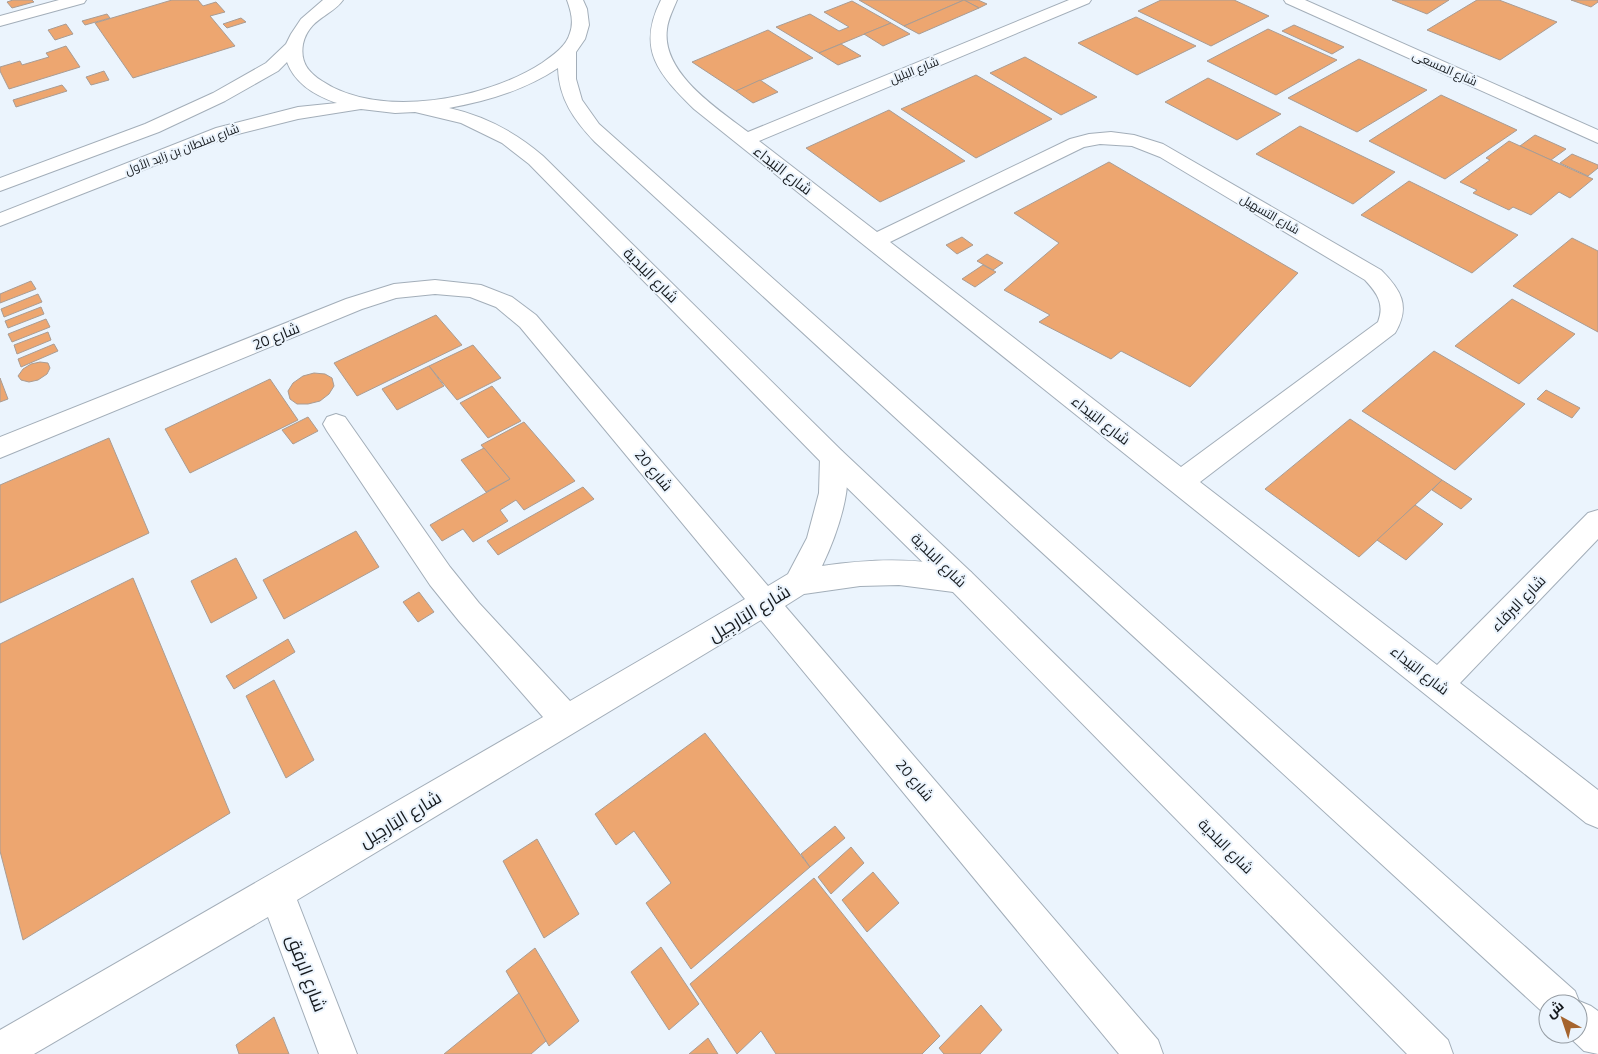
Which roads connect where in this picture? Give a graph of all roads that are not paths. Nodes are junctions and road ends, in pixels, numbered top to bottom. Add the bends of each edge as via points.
1 (78, 0) edge
2 (594, 0) edge
3 (669, 0) edge
4 (1083, 0) edge
5 (1292, 0) edge
6 (333, 1) edge
7 (578, 6) edge
8 (0, 21) edge
9 (294, 46) junction
10 (567, 52) junction
11 (372, 105) junction
12 (419, 106) junction
13 (1598, 137) edge
14 (745, 140) junction
15 (0, 185) edge
16 (0, 220) edge
17 (874, 242) junction
18 (336, 424) dead end
19 (0, 448) edge
20 (833, 458) junction
21 (1180, 482) junction
22 (1598, 521) edge
23 (960, 581) junction
24 (798, 583) junction
25 (766, 602) junction
26 (1438, 684) junction
27 (567, 720) junction
28 (1598, 811) edge
29 (276, 892) junction
30 (1551, 994) edge
31 (1588, 1028) edge
32 (1598, 1037) edge
33 (0, 1052) edge
34 (338, 1054) edge
35 (1144, 1054) edge
36 (1434, 1054) edge

1 - 8 street
2 - 7 street
3 - 14 street, شارع البَيداء via 657,32 666,65 701,105
4 - 14 street, شارع البليل
5 - 13 street, شارع المسعى
6 - 9 street via 306,23
7 - 10 street via 581,25 577,39
9 - 11 street via 299,72 310,83 333,95
9 - 15 street via 272,67 219,98 152,128
10 - 12 street via 551,66 507,89 472,99
10 - 30 street via 569,93 581,116 602,138
11 - 12 street
11 - 16 street, شارع سلطان بن زايد الأول via 298,113 223,132
12 - 20 street, شارع البلدية via 475,120 519,144
14 - 17 street, شارع البَيداء
17 - 21 street, شارع البَيداء
17 - 21 street, شارع التسهيل via 1077,143 1114,138 1142,142 1166,153 1373,275 1390,297 1393,308 1393,318 1387,328
18 - 27 street via 440,576
19 - 25 street, شارع 20 via 354,304 394,291 435,286 473,290 504,302 528,321
20 - 23 street, شارع البلدية
20 - 24 street, شارع البَارجِيل via 834,482 825,532
21 - 26 street, شارع البَيداء
22 - 26 street, شارع البرقاء
23 - 24 street, شارع البَارجِيل via 927,575 862,572
23 - 36 street, شارع البلدية
24 - 25 street, شارع البَارجِيل
25 - 27 street, شارع البَارجِيل
25 - 35 street, شارع 20
26 - 28 street, شارع البَيداء
27 - 29 street, شارع البَارجِيل
29 - 33 street, شارع البَارجِيل
29 - 34 street, شارع الرفق
31 - 32 street

